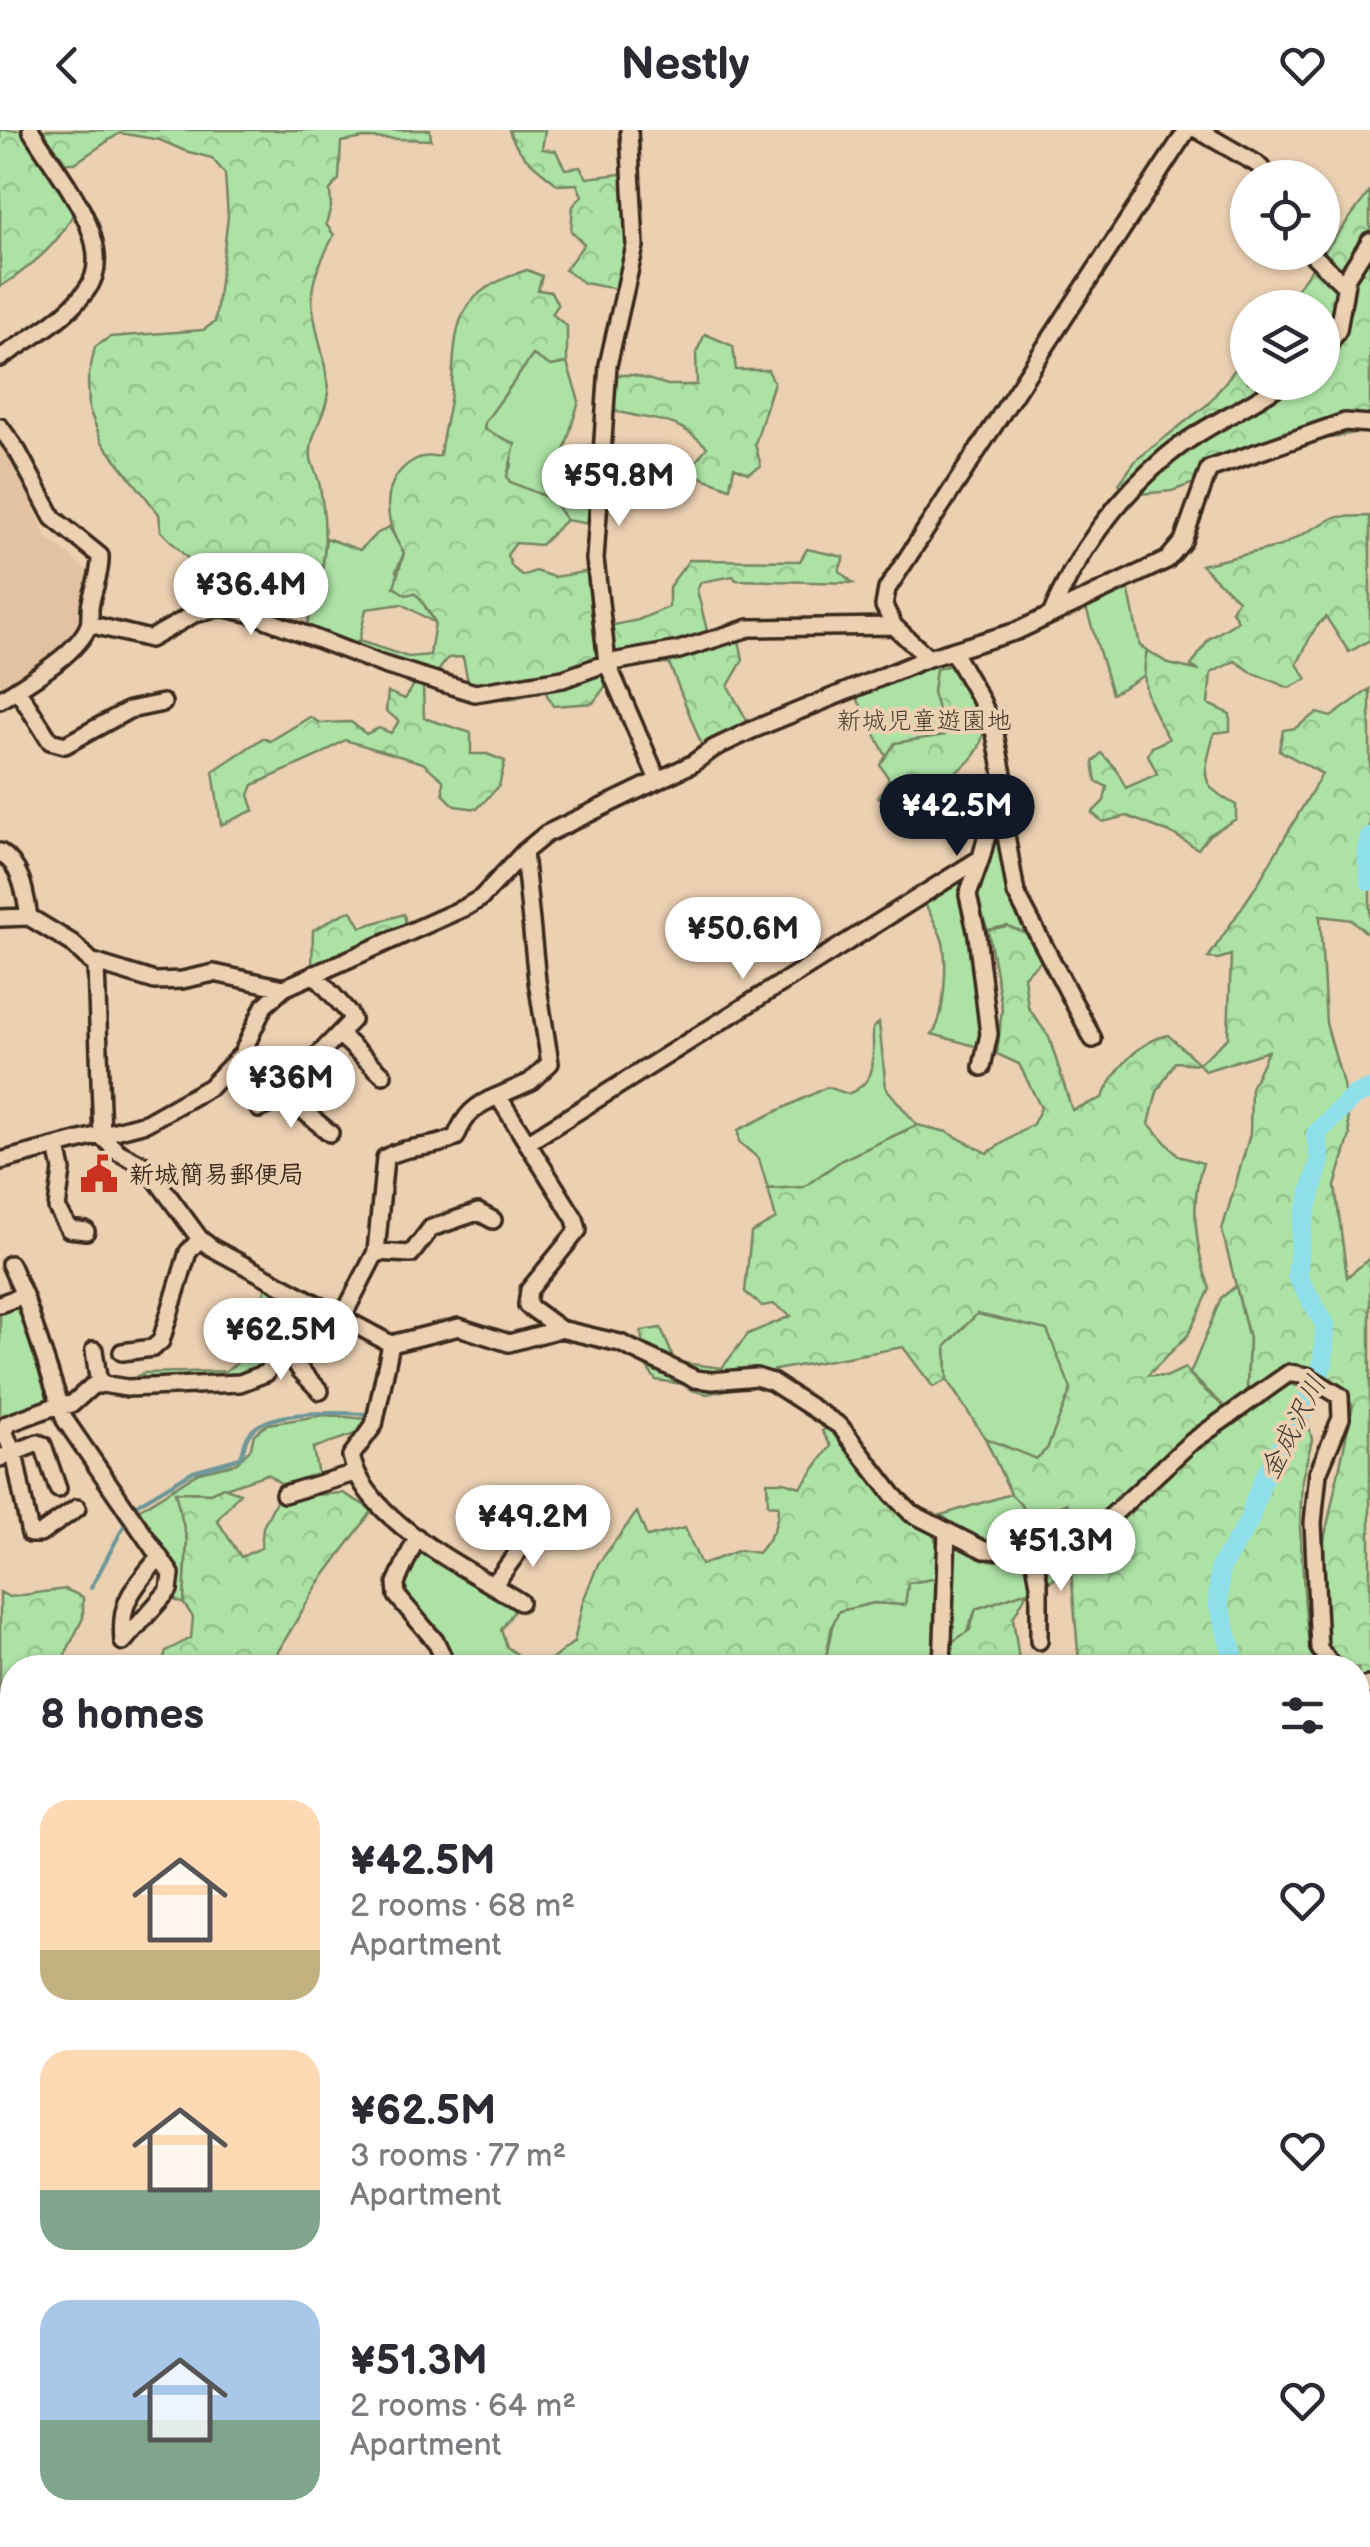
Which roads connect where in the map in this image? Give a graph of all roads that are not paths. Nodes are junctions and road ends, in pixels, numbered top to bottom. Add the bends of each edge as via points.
1 (31, 130) edge
2 (629, 130) edge
3 (1187, 130) edge
4 (1198, 130) edge
5 (1250, 160) edge
6 (1370, 241) edge
7 (1329, 270) edge
8 (1345, 286) junction
9 (1340, 317) edge
10 (0, 358) edge
11 (1255, 400) edge
12 (1370, 424) edge
13 (0, 426) edge
14 (1051, 615) junction
15 (89, 624) junction
16 (894, 626) junction
17 (953, 652) junction
18 (928, 658) junction
19 (607, 663) junction
20 (17, 690) junction
21 (0, 700) edge
22 (163, 703) dead end
23 (658, 780) junction
24 (998, 791) junction
25 (0, 852) edge
26 (524, 852) junction
27 (982, 858) junction
28 (29, 917) junction
29 (0, 918) edge
30 (90, 961) junction
31 (314, 974) junction
32 (284, 988) junction
33 (340, 1035) junction
34 (1093, 1039) dead end
35 (242, 1054) junction
36 (982, 1067) dead end
37 (383, 1075) dead end
38 (284, 1095) junction
39 (498, 1096) junction
40 (259, 1109) dead end
41 (330, 1133) dead end
42 (102, 1137) junction
43 (527, 1142) junction
44 (57, 1148) junction
45 (0, 1161) edge
46 (493, 1220) dead end
47 (86, 1230) dead end
48 (200, 1239) junction
49 (376, 1252) junction
50 (10, 1264) dead end
51 (24, 1296) junction
52 (0, 1304) edge
53 (339, 1316) junction
54 (560, 1329) junction
55 (285, 1344) junction
56 (390, 1344) junction
57 (94, 1350) dead end
58 (122, 1352) dead end
59 (99, 1384) junction
60 (320, 1391) dead end
61 (61, 1407) junction
62 (6, 1455) edge
63 (355, 1473) junction
64 (284, 1494) dead end
65 (576, 1528) dead end
66 (946, 1531) junction
67 (417, 1537) junction
68 (1033, 1552) junction
69 (159, 1557) junction
70 (489, 1582) junction
71 (520, 1602) dead end
72 (1040, 1641) dead end
73 (442, 1655) edge
74 (942, 1655) edge
75 (1323, 1655) edge

1 - 10 street via 79,204 96,271 59,318
2 - 19 street via 635,246 608,365 595,559
3 - 16 street via 887,589 884,606
4 - 5 street
6 - 8 street
7 - 8 street
8 - 9 street
11 - 14 street via 1168,454 1106,520 1066,578
12 - 14 street via 1345,422 1209,469 1183,541 1167,560
13 - 15 street via 53,518 100,556
14 - 17 street
15 - 19 street via 150,639 221,606 475,693 563,680
15 - 20 street via 70,650
16 - 18 street
16 - 19 street via 749,628
17 - 18 street
17 - 24 street via 995,734 1003,774
18 - 23 street via 752,730
19 - 23 street
20 - 21 street
20 - 22 street via 50,741 65,745 129,710
23 - 26 street via 546,834
24 - 27 street
24 - 34 street via 1016,894
25 - 28 street via 21,877
26 - 31 street via 466,907
26 - 39 street via 550,1063 530,1082
27 - 36 street via 968,895 990,1034
27 - 43 street
28 - 29 street
28 - 30 street
30 - 32 street via 155,981 214,973
30 - 42 street via 96,966
31 - 32 street
31 - 33 street via 352,1020
32 - 35 street via 264,1006
33 - 37 street
33 - 38 street
35 - 38 street
35 - 42 street via 210,1087 146,1123
38 - 40 street
38 - 41 street
39 - 43 street
39 - 49 street via 475,1106 456,1137 439,1147 402,1148 385,1158
42 - 44 street
42 - 48 street via 147,1167
43 - 54 street via 578,1230 529,1290 527,1305
44 - 45 street
44 - 47 street via 57,1208 70,1229
46 - 49 street via 478,1212 431,1228 411,1254
48 - 53 street
48 - 58 street via 188,1252 161,1341
49 - 53 street
50 - 51 street
51 - 52 street
51 - 61 street
53 - 55 street
53 - 56 street
54 - 56 street via 510,1344 460,1327
54 - 66 street via 620,1343 695,1378 756,1376 772,1382 840,1426 911,1513
55 - 59 street via 266,1374 240,1383
55 - 60 street
56 - 63 street via 374,1425 352,1456
57 - 59 street
59 - 61 street
61 - 62 street via 8,1424
61 - 69 street
62 - 62 street via 15,1458 30,1534 40,1534 73,1503 43,1445
63 - 64 street
63 - 67 street
65 - 70 street via 542,1519 498,1580
66 - 68 street via 984,1550
66 - 74 street
67 - 70 street
67 - 73 street via 396,1583 397,1596
68 - 72 street
68 - 75 street via 1089,1537 1190,1444 1289,1373 1307,1376 1340,1396 1341,1418 1318,1473 1313,1523
69 - 69 street via 170,1574 169,1590 123,1642 121,1616 129,1596
70 - 71 street

